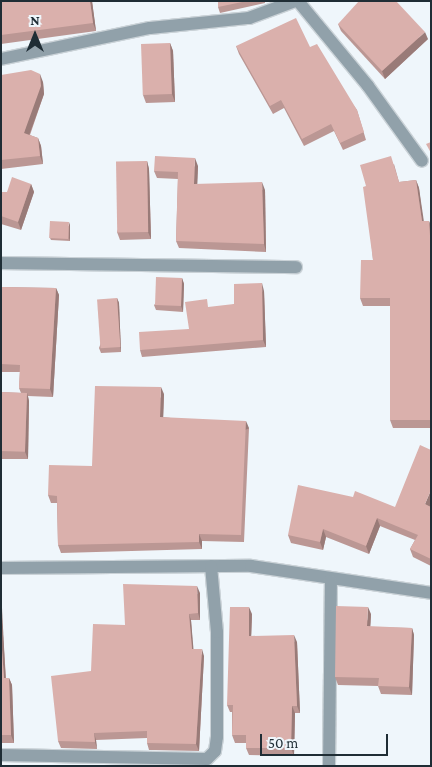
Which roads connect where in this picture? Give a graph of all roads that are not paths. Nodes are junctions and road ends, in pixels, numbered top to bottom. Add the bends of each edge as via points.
1 (297, 1) edge
2 (1, 60) edge
3 (422, 161) dead end
4 (1, 264) edge
5 (296, 266) dead end
6 (211, 566) junction
7 (1, 568) edge
8 (331, 581) junction
9 (431, 593) edge
10 (215, 751) junction
11 (1, 755) edge
12 (214, 766) edge
13 (329, 766) edge

1 - 2 street via 249,18 150,28
1 - 3 street via 368,86
4 - 5 street
6 - 7 street
6 - 8 street via 251,566
6 - 10 street via 217,632
8 - 9 street
8 - 13 street
10 - 11 street via 207,759
10 - 12 street

